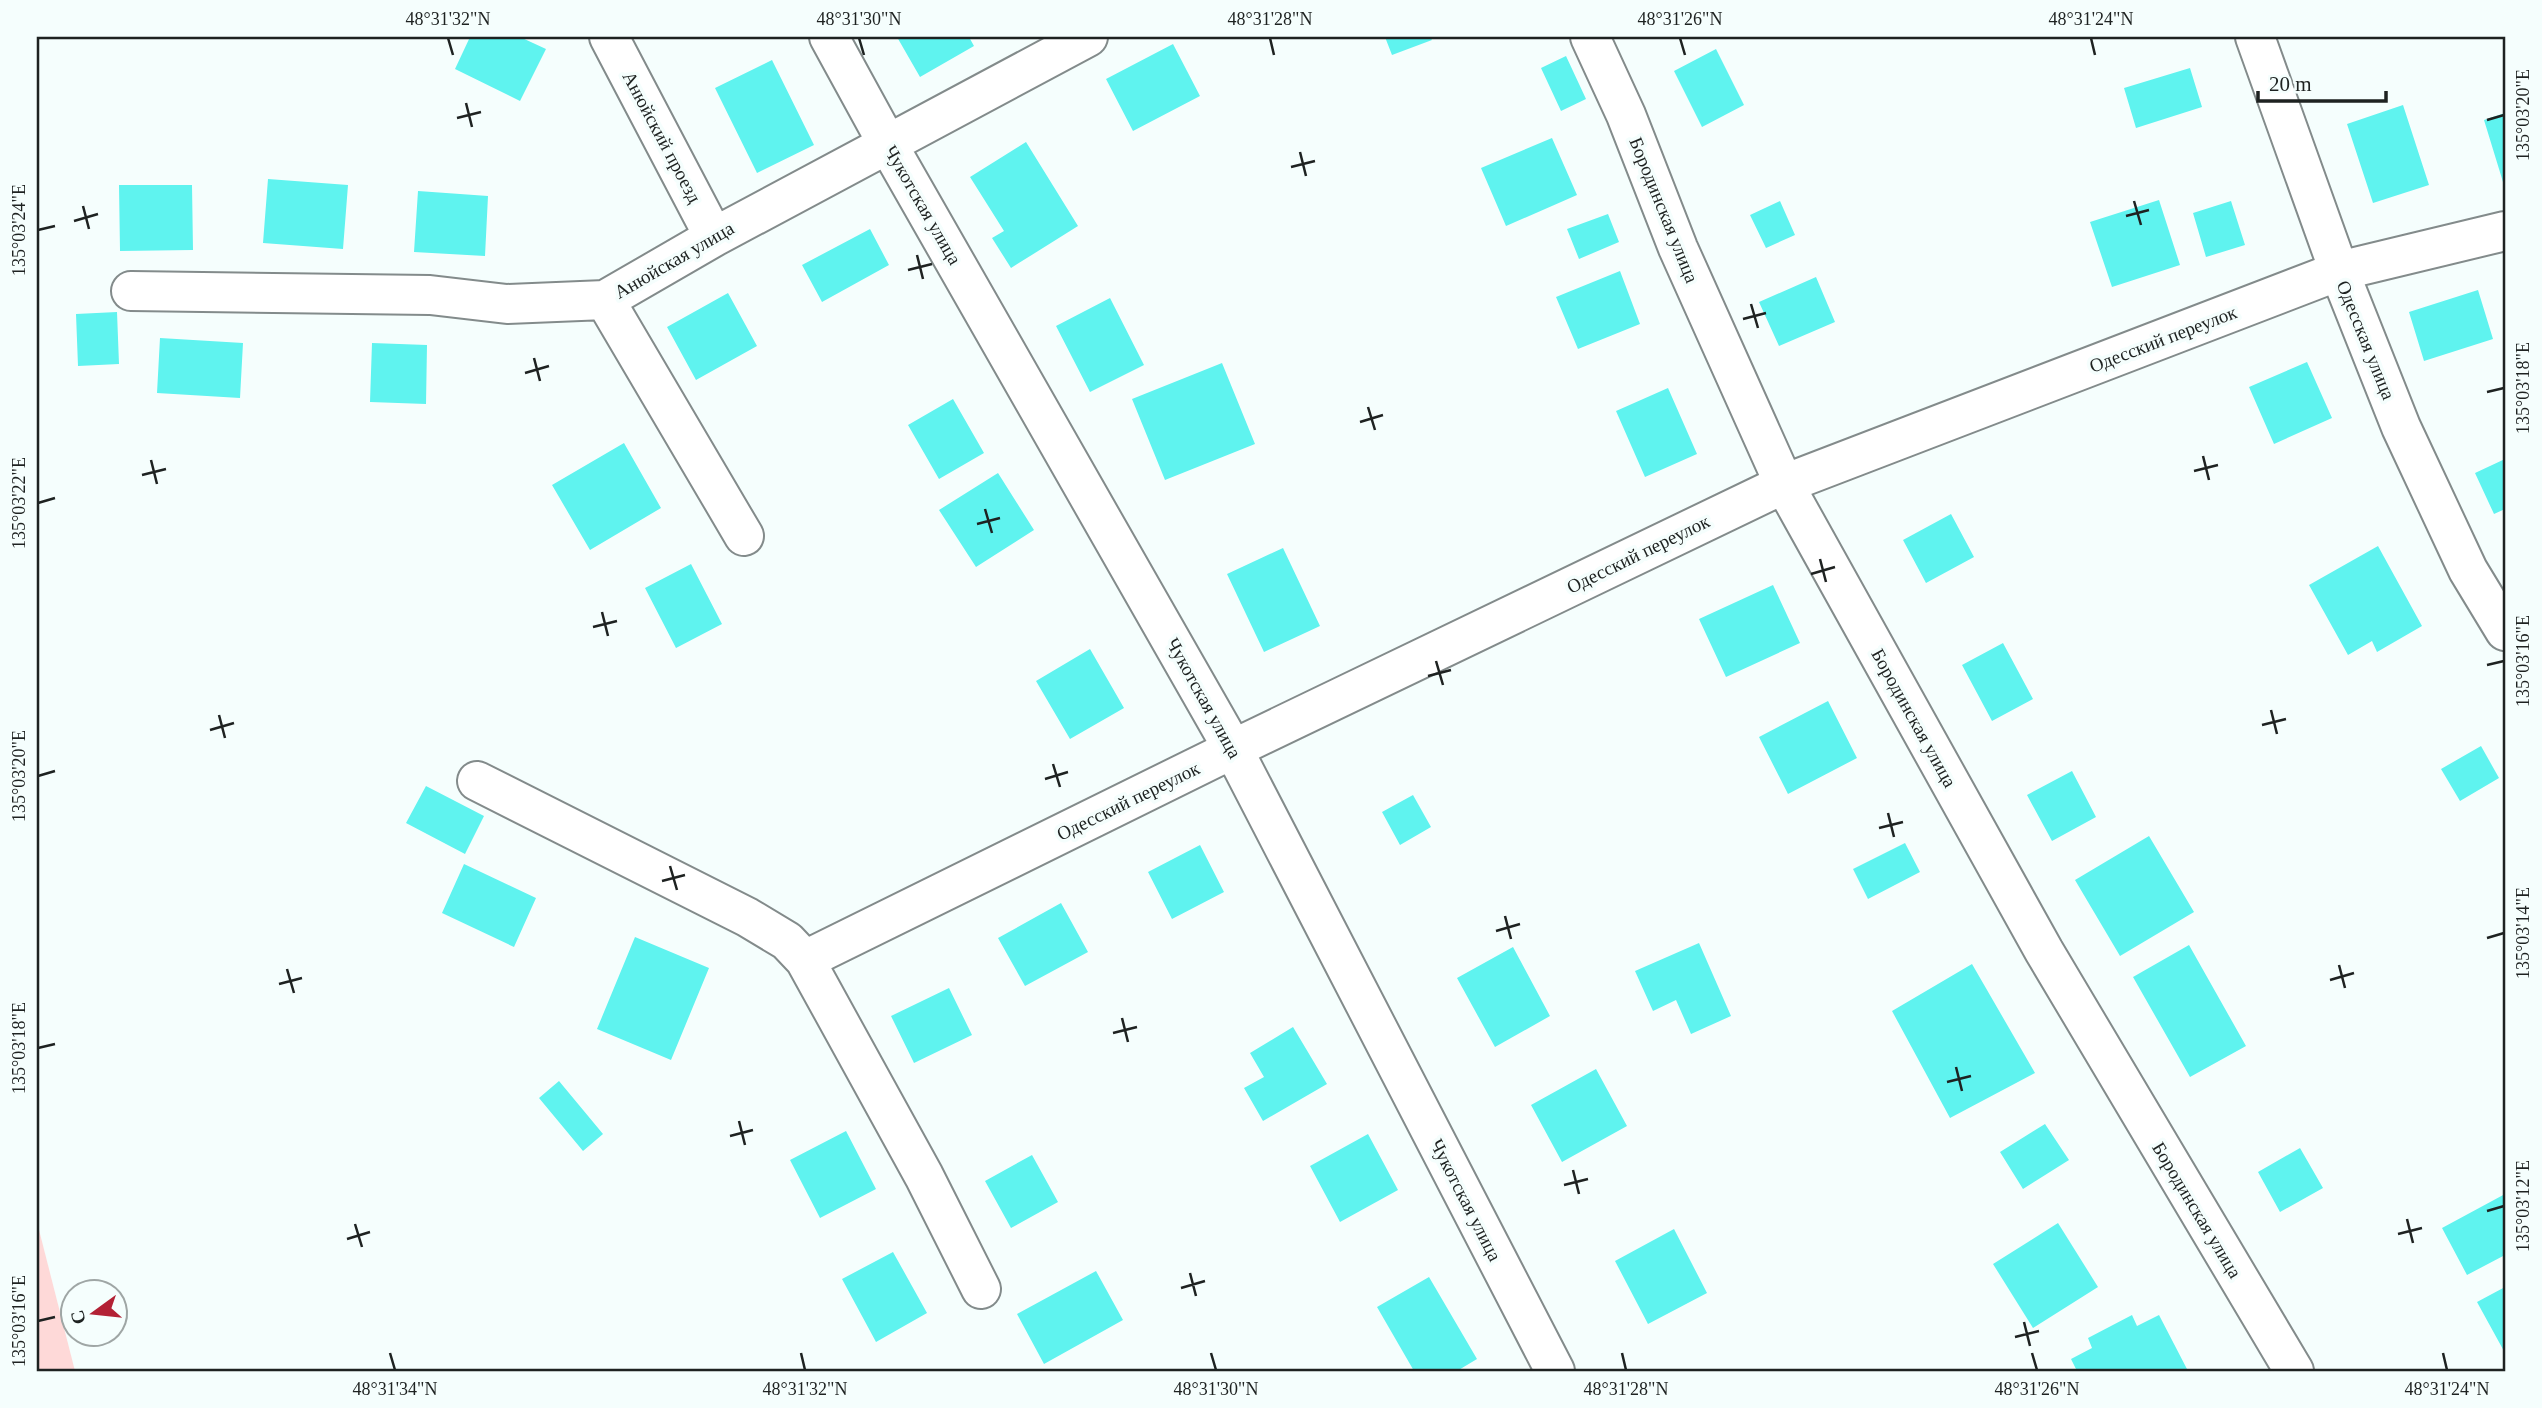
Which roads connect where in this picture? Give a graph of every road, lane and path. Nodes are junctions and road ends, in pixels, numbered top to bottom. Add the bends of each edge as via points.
1 (609, 37) edge
2 (829, 37) edge
3 (1088, 37) edge
4 (1590, 37) edge
5 (2255, 37) edge
6 (887, 143) junction
7 (2505, 232) edge
8 (714, 237) junction
9 (2339, 271) junction
10 (131, 291) dead end
11 (605, 300) junction
12 (1784, 484) junction
13 (744, 536) dead end
14 (2505, 631) edge
15 (1233, 749) junction
16 (477, 781) dead end
17 (805, 960) junction
18 (981, 1289) dead end
19 (1550, 1370) edge
20 (2294, 1371) edge

1 - 8 street, Анюйский проезд
2 - 6 street, Чукотская улица
3 - 6 street, Анюйская улица
4 - 12 street, Бородинская улица
5 - 9 street, Одесская улица
6 - 8 street, Анюйская улица
6 - 15 street, Чукотская улица
7 - 9 street, Одесский переулок
8 - 11 street, Анюйская улица
9 - 12 street, Одесский переулок
9 - 14 street, Одесская улица via 2401,427 2468,570
10 - 11 street, Анюйская улица via 430,295 507,303
11 - 13 street
12 - 15 street, Одесский переулок
12 - 20 street, Бородинская улица via 2044,951
15 - 17 street, Одесский переулок
15 - 19 street, Чукотская улица
16 - 17 street via 747,917 787,941
17 - 18 street via 925,1176

